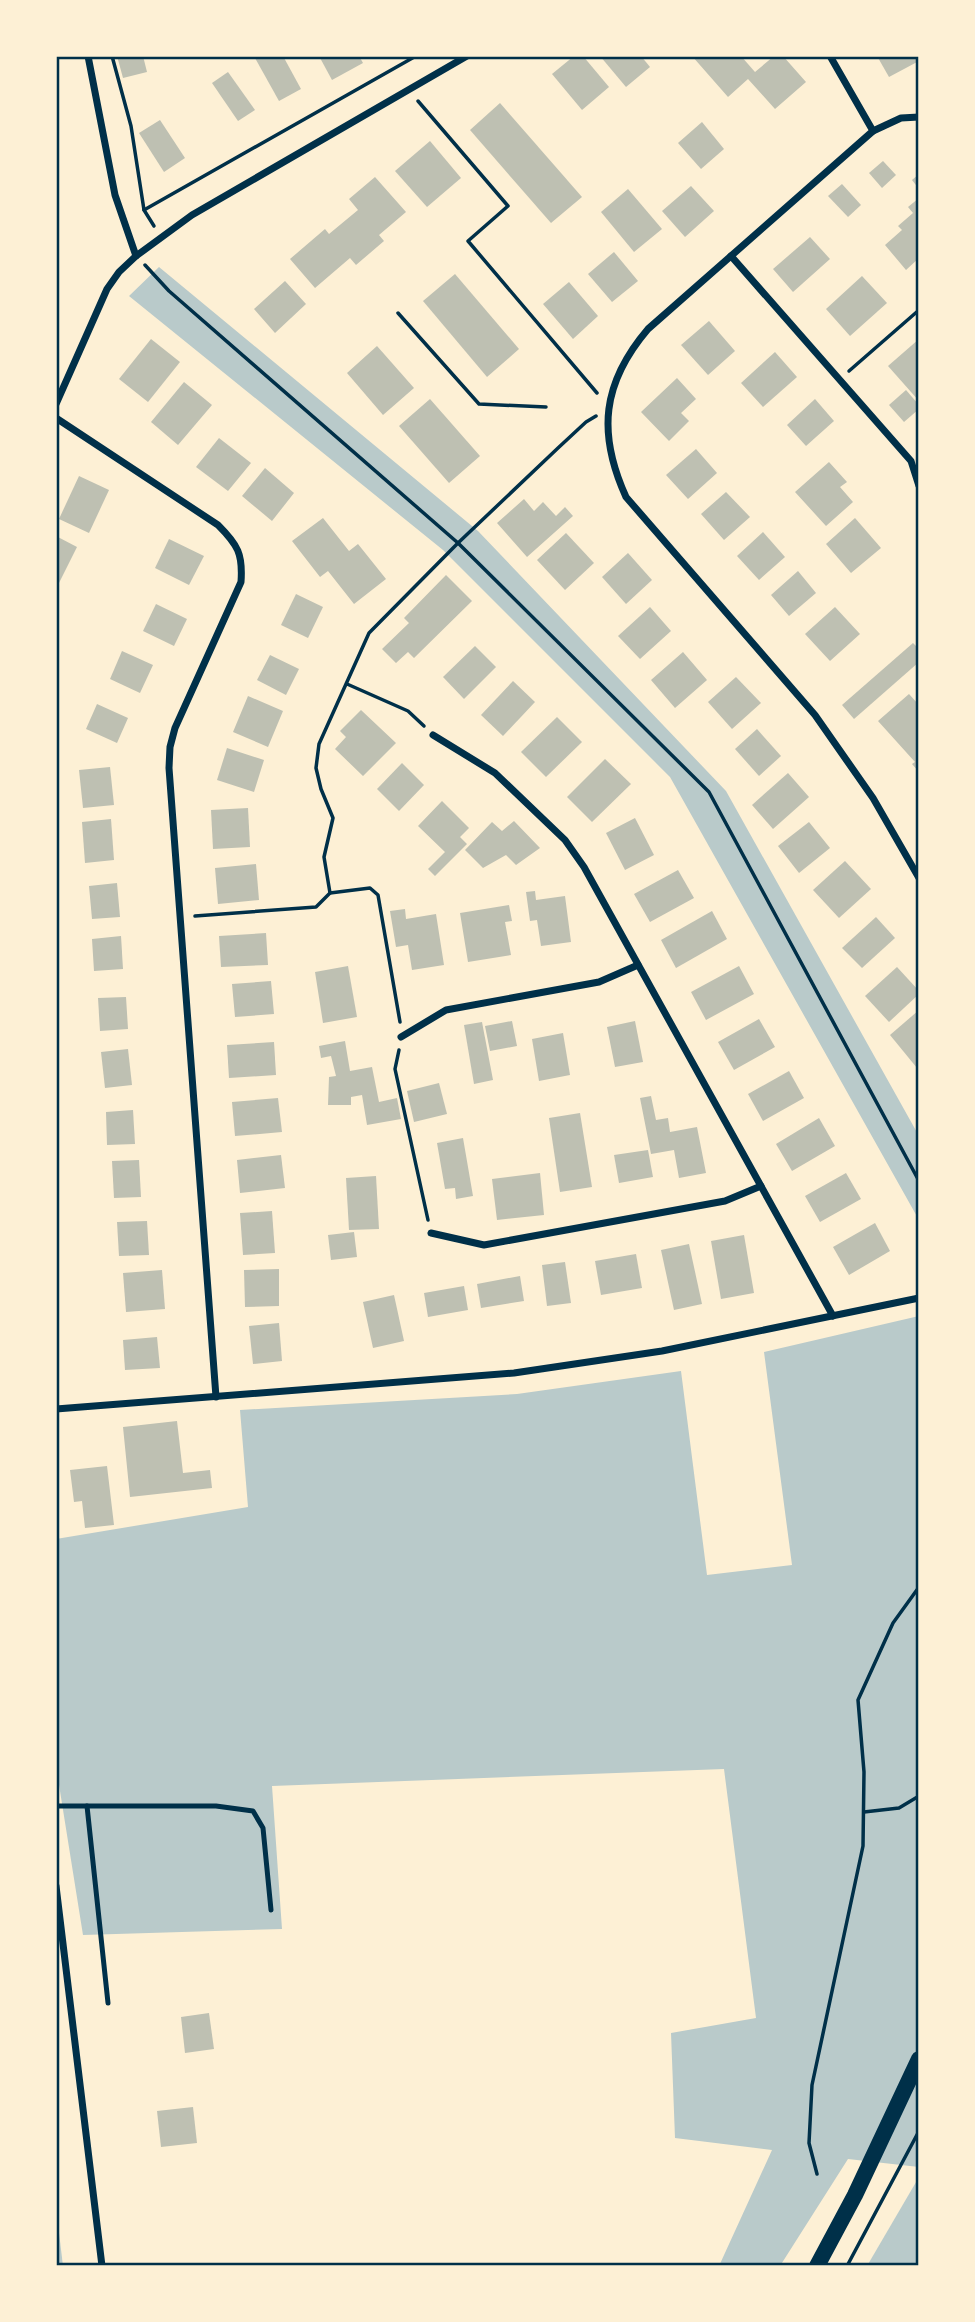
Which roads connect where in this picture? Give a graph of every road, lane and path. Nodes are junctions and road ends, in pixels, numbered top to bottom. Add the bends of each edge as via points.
1 (88, 56) edge
2 (112, 56) edge
3 (416, 56) edge
4 (467, 56) edge
5 (830, 56) edge
6 (411, 88) junction
7 (919, 117) edge
8 (873, 131) junction
9 (144, 209) junction
10 (160, 236) junction
11 (136, 256) junction
12 (731, 256) junction
13 (919, 310) edge
14 (398, 313) dead end
15 (840, 379) junction
16 (56, 404) edge
17 (546, 407) dead end
18 (610, 408) junction
19 (56, 418) edge
20 (552, 442) dead end
21 (558, 448) junction
22 (919, 486) edge
23 (458, 543) junction
24 (346, 684) junction
25 (433, 735) joint
26 (919, 878) edge
27 (330, 893) junction
28 (181, 917) junction
29 (638, 965) junction
30 (401, 1037) junction
31 (919, 1181) edge
32 (761, 1186) junction
33 (430, 1233) joint
34 (919, 1298) edge
35 (833, 1316) junction
36 (216, 1397) junction
37 (56, 1409) edge
38 (919, 1587) edge
39 (919, 1796) edge
40 (56, 1806) edge
41 (87, 1806) junction
42 (864, 1812) junction
43 (56, 1886) edge
44 (271, 1910) dead end
45 (108, 2003) dead end
46 (919, 2059) edge
47 (919, 2131) edge
48 (817, 2174) dead end
49 (102, 2266) edge
50 (817, 2266) edge
51 (847, 2266) edge

1 - 11 street via 115,195
2 - 9 path via 131,126
3 - 9 path
4 - 6 street
5 - 8 street
6 - 10 street
6 - 18 path via 508,206 468,240
7 - 8 street via 901,118
8 - 12 street
9 - 10 path
10 - 11 street
11 - 16 street via 107,289
11 - 23 path via 169,291
12 - 15 street
12 - 18 street via 648,329 629,352 615,378
13 - 15 path
14 - 17 path via 478,404
15 - 22 street via 911,461
18 - 21 path via 586,422
18 - 26 street via 607,440 613,470 626,497 815,715 873,798
19 - 28 street via 218,525 234,541 242,563 240,582 170,747
20 - 21 path
21 - 23 path
23 - 24 path via 369,633
23 - 31 path via 709,792
24 - 25 path via 408,710
24 - 27 path via 319,744 316,768 333,818 324,857
25 - 29 street via 495,774 565,840
27 - 28 path via 316,907
27 - 30 path via 370,888 379,895
28 - 36 street
29 - 30 street via 599,982 446,1010
29 - 32 street
30 - 33 path via 395,1069
32 - 33 street via 725,1201 484,1245
32 - 35 street
34 - 35 street
35 - 36 street via 662,1351 514,1373
36 - 37 street
38 - 42 path via 893,1623 858,1700
39 - 42 path via 899,1808
40 - 41 lane
41 - 44 lane via 216,1806 253,1811 263,1828
41 - 45 lane
42 - 48 path via 863,1846 812,2085 809,2143
43 - 49 street
46 - 50 main road
47 - 51 path

